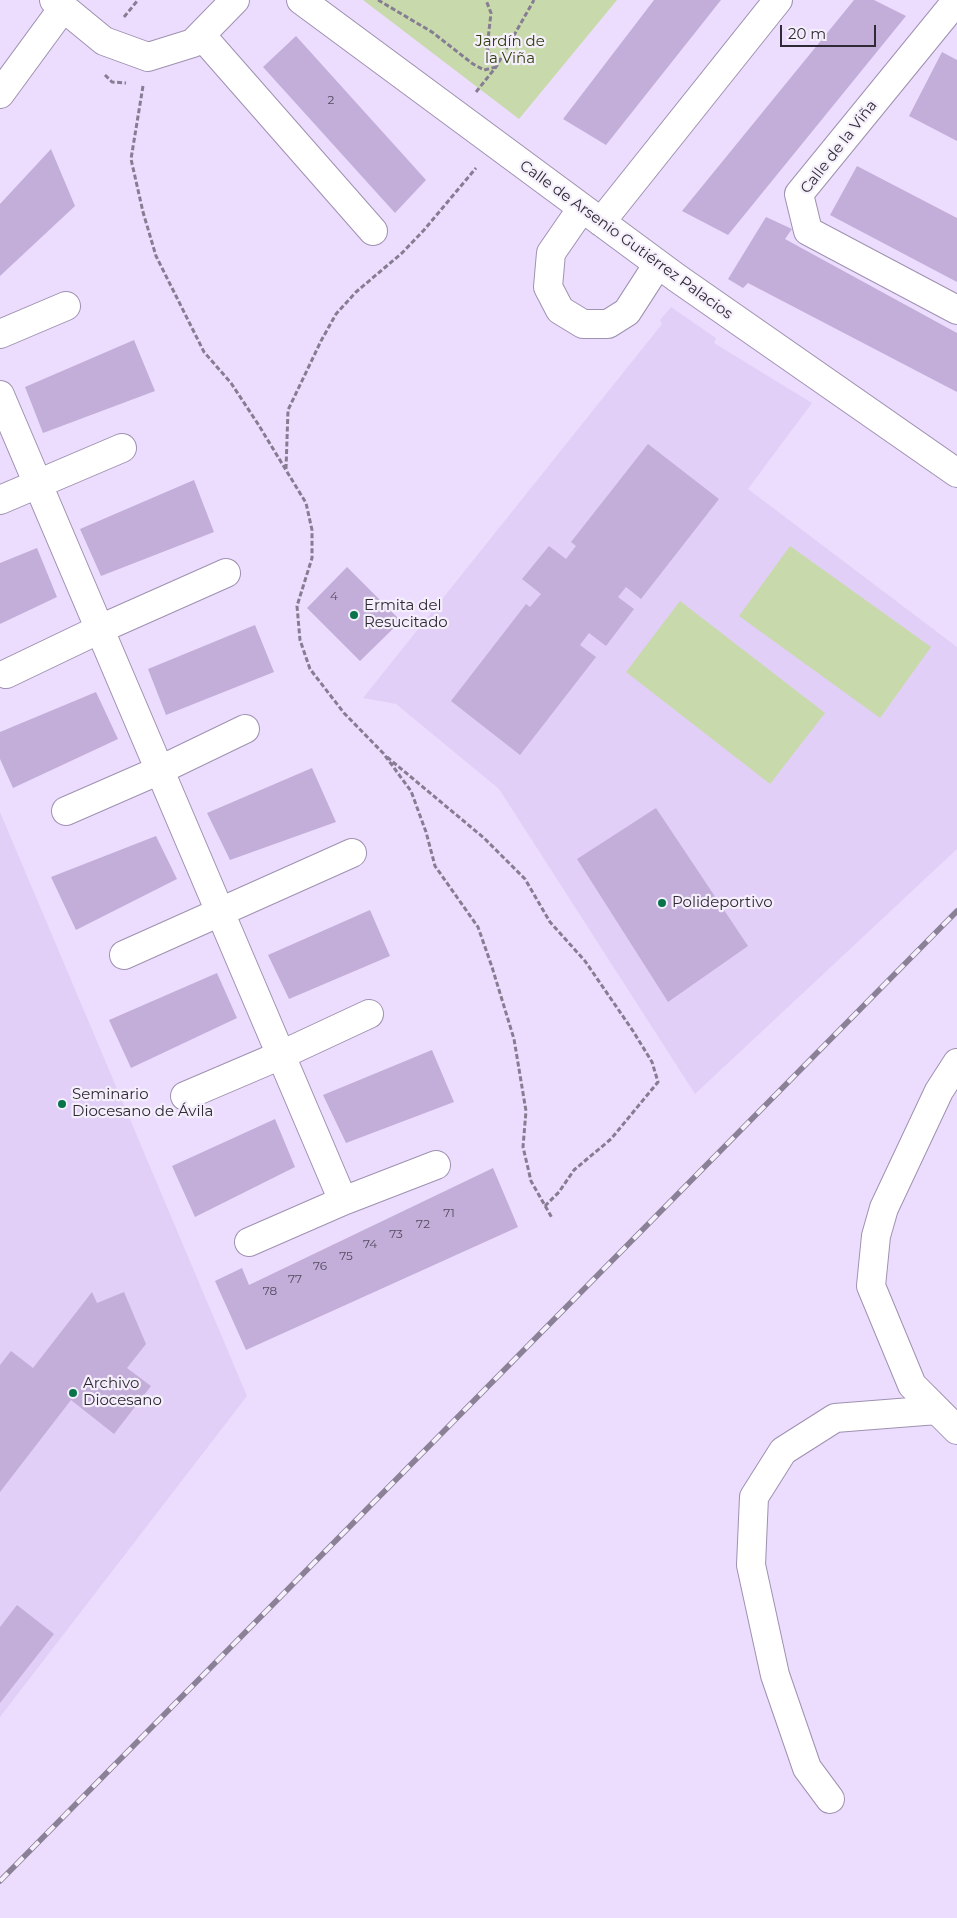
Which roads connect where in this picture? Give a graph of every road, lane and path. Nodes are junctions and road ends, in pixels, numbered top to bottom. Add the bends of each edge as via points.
1 (235, 0) edge
2 (300, 0) edge
3 (378, 0) edge
4 (486, 0) edge
5 (534, 0) edge
6 (778, 0) edge
7 (59, 4) edge
8 (946, 8) edge
9 (201, 35) junction
10 (104, 41) junction
11 (496, 67) junction
12 (128, 84) dead end
13 (136, 84) dead end
14 (0, 94) edge
15 (457, 116) junction
16 (494, 143) junction
17 (592, 215) junction
18 (373, 231) dead end
19 (658, 264) junction
20 (66, 306) dead end
21 (957, 310) edge
22 (0, 334) edge
23 (0, 395) edge
24 (122, 448) dead end
25 (286, 470) junction
26 (957, 473) edge
27 (38, 484) junction
28 (0, 500) edge
29 (226, 573) dead end
30 (100, 629) junction
31 (6, 674) dead end
32 (245, 729) dead end
33 (383, 753) junction
34 (160, 770) junction
35 (66, 811) dead end
36 (352, 854) dead end
37 (220, 912) junction
38 (124, 955) dead end
39 (368, 1014) dead end
40 (282, 1056) junction
41 (957, 1063) edge
42 (185, 1096) dead end
43 (948, 1097) edge
44 (436, 1165) dead end
45 (343, 1201) junction
46 (545, 1206) junction
47 (552, 1218) dead end
48 (249, 1242) dead end
49 (937, 1410) junction
50 (957, 1430) edge
51 (830, 1799) dead end

1 - 9 street
2 - 15 street, Calle de Arsenio Gutiérrez Palacios
3 - 11 path via 432,32 473,64 484,70
4 - 11 path via 491,14 487,48
5 - 11 path
6 - 17 street
7 - 10 street
7 - 14 street
8 - 21 street, Calle de la Viña via 799,194 808,230
9 - 10 street via 193,43 148,57
9 - 18 street
10 - 12 path via 93,62 112,82
11 - 15 path
13 - 25 path via 144,85 131,159 142,212 156,256 204,352 230,383
15 - 16 street, Calle de Arsenio Gutiérrez Palacios
16 - 17 street, Calle de Arsenio Gutiérrez Palacios
16 - 25 path via 424,230 336,314 288,410
17 - 19 street, Calle de Arsenio Gutiérrez Palacios
17 - 19 street via 551,253 548,287 560,310 583,324 608,324 627,312
19 - 26 street, Calle de Arsenio Gutiérrez Palacios
20 - 22 street
23 - 27 street
24 - 27 street
25 - 33 path via 306,503 312,530 312,558 297,606 300,640 310,670 344,713
27 - 28 street
27 - 30 street
29 - 30 street
30 - 31 street
30 - 34 street
32 - 34 street
33 - 46 path via 411,792 435,866 478,927 514,1039 526,1111 523,1147 531,1181
33 - 46 path via 484,838 525,879 550,922 585,961 652,1062 658,1082 610,1139 574,1170
34 - 35 street
34 - 37 street
36 - 37 street
37 - 38 street
37 - 40 street
39 - 40 street
40 - 42 street
40 - 45 street
41 - 43 street
43 - 49 street via 884,1208 876,1236 871,1286 912,1385
44 - 45 street
45 - 48 street
46 - 47 path
49 - 50 street
49 - 51 street via 835,1418 783,1451 754,1497 751,1565 775,1675 807,1768

